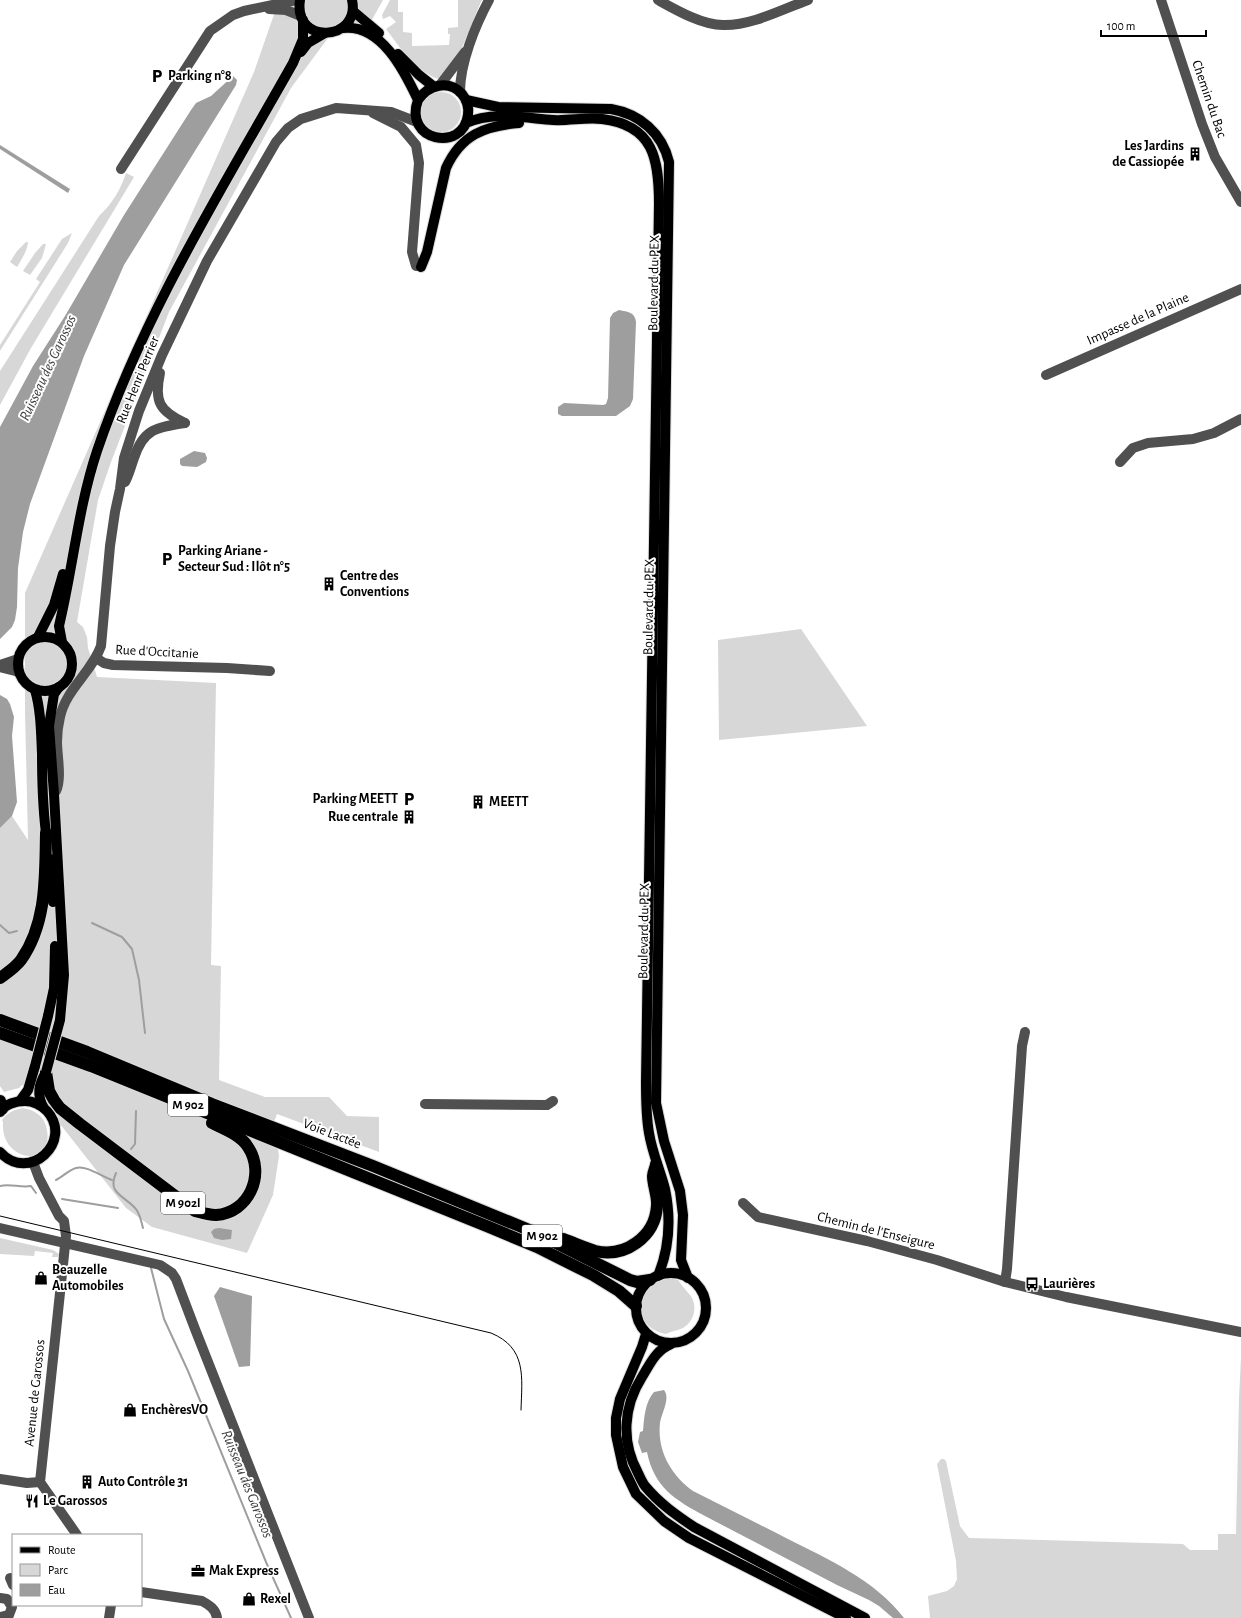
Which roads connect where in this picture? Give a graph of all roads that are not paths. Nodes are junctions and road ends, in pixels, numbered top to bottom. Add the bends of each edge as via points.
1 (296, 0) edge
2 (300, 0) edge
3 (352, 0) edge
4 (489, 0) edge
5 (658, 0) edge
6 (808, 0) edge
7 (1161, 0) edge
8 (795, 2) edge
9 (263, 8) junction
10 (353, 11) junction
11 (302, 18) junction
12 (343, 28) junction
13 (325, 33) junction
14 (470, 44) junction
15 (293, 63) junction
16 (437, 86) junction
17 (463, 96) junction
18 (418, 100) junction
19 (370, 112) junction
20 (554, 120) junction
21 (417, 122) junction
22 (466, 123) junction
23 (121, 169) dead end
24 (1241, 202) edge
25 (419, 267) joint
26 (1241, 289) edge
27 (169, 340) junction
28 (1046, 375) dead end
29 (1241, 419) edge
30 (1120, 462) dead end
31 (120, 488) junction
32 (78, 523) junction
33 (38, 637) junction
34 (62, 642) junction
35 (96, 658) junction
36 (18, 659) junction
37 (0, 666) edge
38 (270, 671) dead end
39 (19, 672) junction
40 (59, 687) junction
41 (35, 690) junction
42 (54, 794) junction
43 (46, 833) junction
44 (0, 978) edge
45 (0, 1020) edge
46 (1025, 1032) dead end
47 (0, 1033) edge
48 (46, 1072) junction
49 (20, 1101) junction
50 (553, 1102) dead end
51 (425, 1104) dead end
52 (1, 1107) edge
53 (44, 1108) junction
54 (194, 1108) junction
55 (0, 1152) edge
56 (33, 1162) junction
57 (656, 1164) junction
58 (743, 1203) dead end
59 (485, 1212) junction
60 (0, 1228) edge
61 (65, 1242) junction
62 (654, 1278) junction
63 (688, 1278) junction
64 (1005, 1282) junction
65 (636, 1306) junction
66 (1241, 1332) edge
67 (646, 1334) junction
68 (671, 1344) junction
69 (0, 1479) edge
70 (40, 1482) junction
71 (76, 1534) edge
72 (12, 1591) edge
73 (142, 1592) edge
74 (5, 1600) edge
75 (111, 1606) edge
76 (2, 1617) edge
77 (109, 1618) edge
78 (217, 1618) edge
79 (308, 1618) edge
80 (846, 1618) edge
81 (865, 1618) edge

1 - 9 street
2 - 11 main road
3 - 10 main road
4 - 14 street
5 - 8 street via 677,11 723,26 742,24
6 - 8 street
7 - 24 street, Chemin du Bac via 1212,152
9 - 11 street via 286,10
9 - 23 street via 233,15 210,32
10 - 12 main road
10 - 16 main road via 419,75
11 - 13 main road via 312,30
11 - 15 main road via 303,39
12 - 13 main road
12 - 18 main road via 358,28 376,38 402,68
13 - 15 main road via 308,43
14 - 16 street
14 - 17 street via 461,76
15 - 32 main road via 190,246 136,351 97,451 84,492
16 - 17 main road via 451,87
16 - 18 main road via 427,89
17 - 22 main road via 468,112
17 - 63 main road, Boulevard du PEX via 498,107 622,111 639,118 648,126 662,142 669,162 656,1102 664,1141 680,1191 683,1215 681,1260
18 - 21 main road via 415,111
19 - 21 street, Rue Henri Perrier via 390,112
19 - 25 street via 401,127 416,146 418,163 412,252
19 - 27 street, Rue Henri Perrier via 336,108 301,119 288,128 272,148 207,262
20 - 22 main road, Boulevard du PEX via 492,117
20 - 25 main road via 500,125 471,135 463,142 446,168 427,252
20 - 57 main road, Boulevard du PEX via 601,119 630,127 644,139 653,152 659,181 646,1082 649,1134
21 - 22 main road via 427,134 439,138 457,133
26 - 28 street, Impasse de la Plaine
27 - 31 street, Rue Henri Perrier via 139,412 124,458
27 - 31 street via 160,369 157,396 166,412 185,422 154,429 145,436 136,450 127,479
29 - 30 street via 1214,433 1193,439 1148,443 1133,448
31 - 35 street, Rue Henri Perrier via 110,546 101,641
32 - 33 main road via 54,605
32 - 34 main road via 58,626
33 - 34 main road via 49,637
33 - 36 main road via 28,642
34 - 40 main road via 68,648 72,665 71,673
35 - 38 street, Rue d'Occitanie via 113,665
35 - 42 street, Rue Henri Perrier via 62,708 57,740 57,788
36 - 37 street
36 - 39 main road
37 - 39 street
39 - 41 main road via 22,680
40 - 41 main road via 48,691
40 - 42 main road via 54,694 49,726
41 - 43 main road via 40,707
42 - 48 main road, bridge via 64,975 60,1020
43 - 44 highway via 44,890 35,935 20,961
43 - 49 main road, bridge via 56,958 54,988 28,1090
45 - 59 highway, Voie Lactée / M 902 via 87,1052
46 - 64 street
47 - 54 highway, Voie Lactée / M 902 via 92,1066
48 - 53 main road via 39,1092 39,1100
48 - 54 highway, M 902l via 48,1091 80,1124 195,1211 205,1214 224,1213 238,1207 248,1196 255,1181 255,1162 248,1146 232,1133 196,1115
49 - 52 main road
49 - 53 main road via 29,1101
50 - 51 street
53 - 56 main road via 50,1115 55,1135 47,1153
54 - 65 highway, Voie Lactée / M 902 via 551,1254 593,1275 619,1291
55 - 56 main road via 13,1162
56 - 61 street, Avenue de Garossos via 39,1178 64,1221
57 - 59 highway via 653,1176 657,1199 656,1216 648,1232 639,1242 627,1249 610,1253 595,1251 529,1225
57 - 62 main road, Boulevard du PEX via 665,1189 668,1233 666,1252
58 - 64 street, Chemin de l'Enseigure via 758,1217 867,1241
59 - 62 highway, Voie Lactée / M 902 via 534,1232 630,1280 638,1282
60 - 61 street
61 - 70 street, Avenue de Garossos
61 - 79 street via 160,1265 176,1279
62 - 63 main road via 668,1273
62 - 65 main road via 643,1287
63 - 68 main road via 703,1293 705,1315 702,1325 695,1334 686,1340
64 - 66 street, Chemin de l'Enseigure
65 - 67 main road via 638,1321
67 - 68 main road via 658,1341
67 - 80 main road via 620,1399 616,1418 616,1435 622,1467 636,1494 664,1520 689,1538
68 - 81 main road via 662,1347 656,1355 638,1383 628,1406 626,1435 631,1461 644,1485 670,1511 694,1527
69 - 70 street via 28,1484
70 - 71 street
72 - 74 street
73 - 78 street via 202,1602 210,1606
74 - 76 street via 12,1603 12,1610 9,1615
75 - 77 street

